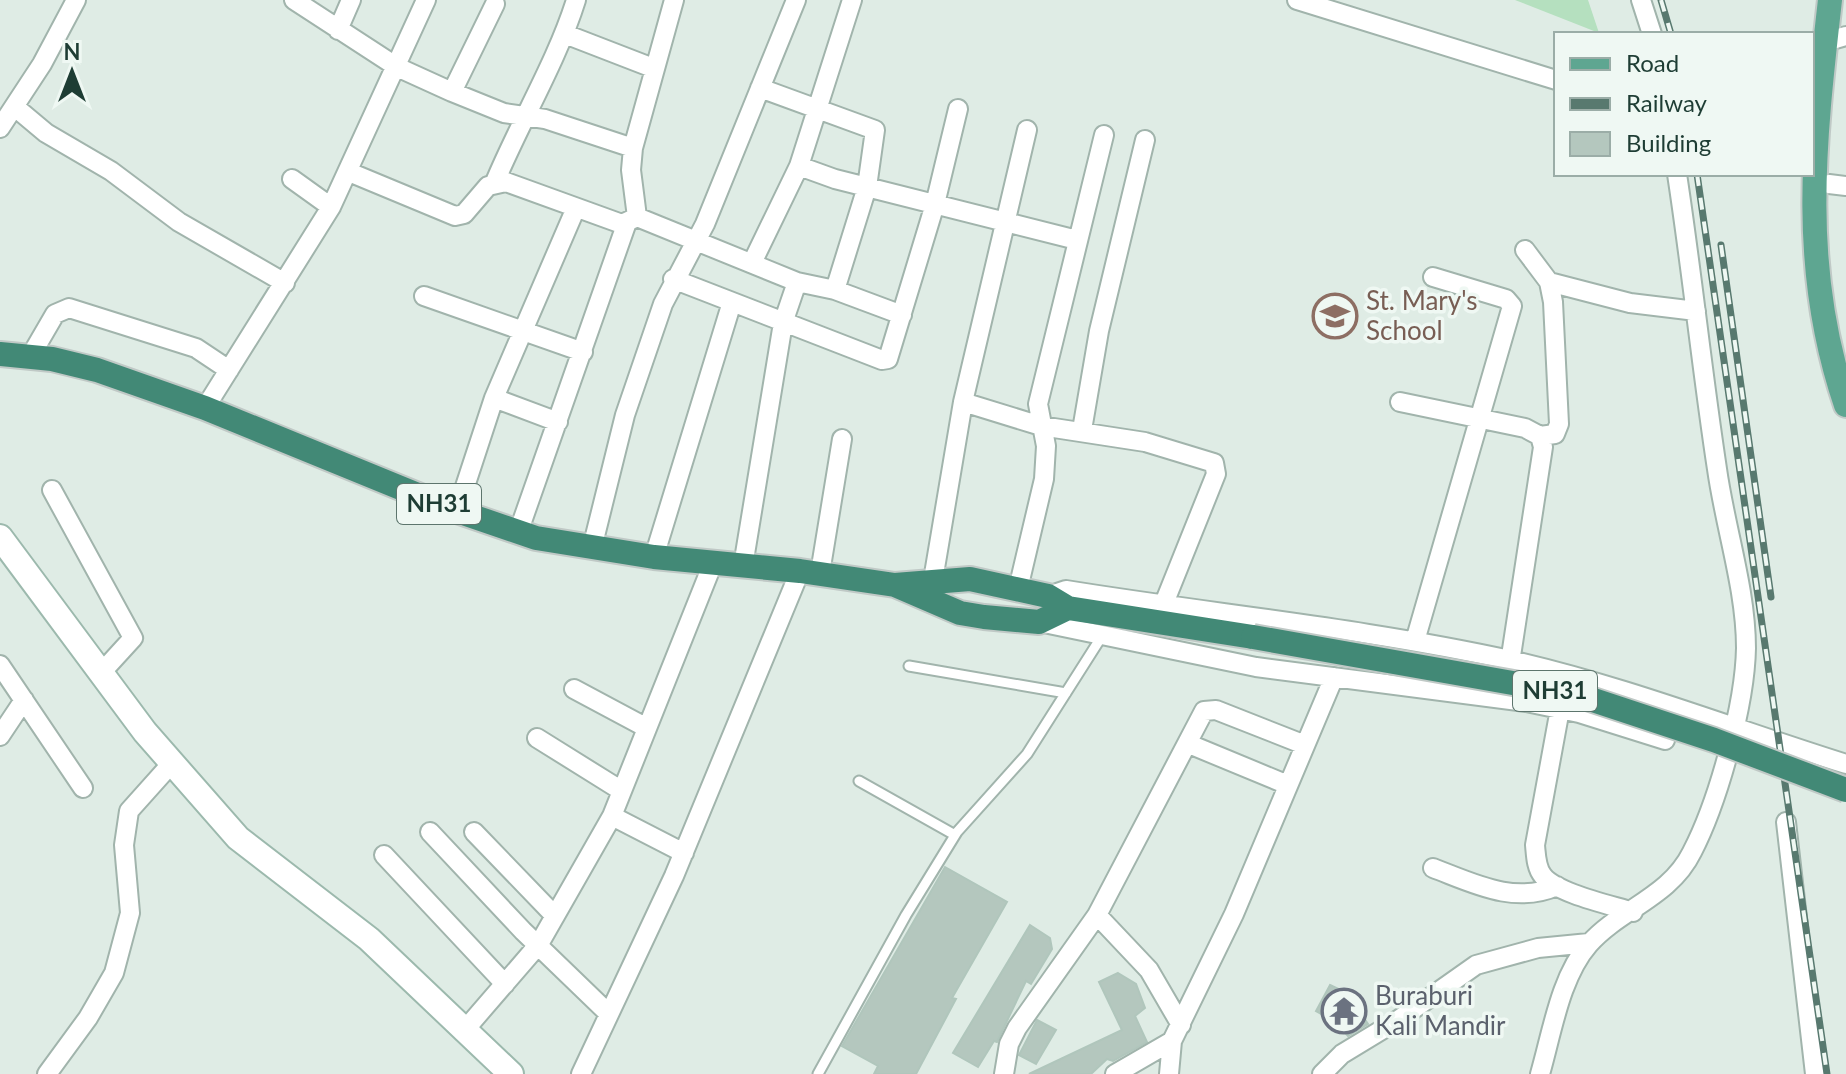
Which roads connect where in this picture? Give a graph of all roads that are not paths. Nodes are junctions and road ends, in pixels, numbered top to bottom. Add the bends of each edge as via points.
1 (76, 0) edge
2 (294, 0) edge
3 (351, 0) edge
4 (426, 0) edge
5 (576, 0) edge
6 (674, 0) edge
7 (796, 0) edge
8 (852, 0) edge
9 (1297, 0) edge
10 (1641, 0) edge
11 (1830, 0) edge
12 (1844, 0) edge
13 (495, 4) dead end
14 (338, 30) junction
15 (1651, 32) edge
16 (565, 34) junction
17 (1837, 38) edge
18 (397, 67) junction
19 (653, 68) junction
20 (1554, 79) edge
21 (760, 88) junction
22 (452, 92) junction
23 (1816, 96) edge
24 (15, 107) junction
25 (816, 109) junction
26 (958, 109) dead end
27 (523, 115) junction
28 (0, 128) edge
29 (1027, 130) dead end
30 (1104, 135) dead end
31 (1145, 140) dead end
32 (633, 148) junction
33 (799, 166) junction
34 (349, 172) junction
35 (1677, 176) edge
36 (292, 179) dead end
37 (495, 182) junction
38 (1837, 185) edge
39 (867, 187) junction
40 (935, 204) junction
41 (331, 207) junction
42 (575, 210) junction
43 (1005, 220) junction
44 (632, 221) junction
45 (694, 240) junction
46 (1077, 240) junction
47 (1525, 250) dead end
48 (752, 263) junction
49 (1433, 277) dead end
50 (673, 279) junction
51 (797, 282) junction
52 (1549, 282) junction
53 (285, 283) junction
54 (835, 290) junction
55 (424, 296) dead end
56 (732, 302) junction
57 (1696, 311) junction
58 (902, 315) junction
59 (783, 323) junction
60 (522, 331) junction
61 (583, 352) junction
62 (0, 354) edge
63 (1840, 356) edge
64 (30, 357) junction
65 (229, 370) junction
66 (494, 398) junction
67 (963, 402) junction
68 (1400, 402) dead end
69 (1846, 405) edge
70 (205, 408) junction
71 (1479, 418) junction
72 (558, 422) junction
73 (1041, 426) junction
74 (1082, 430) junction
75 (1540, 436) junction
76 (842, 439) dead end
77 (52, 490) dead end
78 (457, 511) junction
79 (518, 533) junction
80 (0, 537) edge
81 (592, 548) junction
82 (654, 557) junction
83 (713, 563) junction
84 (743, 566) junction
85 (810, 572) junction
86 (933, 580) junction
87 (988, 582) junction
88 (895, 585) junction
89 (1018, 589) junction
90 (1058, 602) junction
91 (1163, 606) junction
92 (984, 617) junction
93 (1039, 622) junction
94 (1102, 636) junction
95 (1415, 641) junction
96 (1511, 660) junction
97 (0, 665) edge
98 (909, 666) dead end
99 (101, 673) junction
100 (1334, 677) junction
101 (574, 689) dead end
102 (1066, 693) junction
103 (1502, 699) junction
104 (24, 700) junction
105 (1560, 709) junction
106 (1734, 725) junction
107 (647, 728) junction
108 (0, 736) edge
109 (537, 738) dead end
110 (1665, 740) dead end
111 (1189, 744) junction
112 (1305, 745) junction
113 (172, 763) junction
114 (1846, 764) edge
115 (859, 781) dead end
116 (1288, 785) junction
117 (83, 788) dead end
118 (1846, 790) edge
119 (622, 791) junction
120 (612, 816) junction
121 (1786, 822) dead end
122 (430, 832) dead end
123 (474, 832) dead end
124 (955, 835) junction
125 (684, 853) junction
126 (384, 855) dead end
127 (1433, 868) dead end
128 (1557, 886) junction
129 (1633, 912) junction
130 (1097, 915) junction
131 (555, 916) junction
132 (1589, 943) junction
133 (539, 944) junction
134 (505, 984) junction
135 (609, 1014) junction
136 (463, 1032) junction
137 (1177, 1033) junction
138 (498, 1070) edge
139 (47, 1074) edge
140 (581, 1074) edge
141 (818, 1074) edge
142 (1004, 1074) edge
143 (1115, 1074) edge
144 (1169, 1074) edge
145 (1322, 1074) edge
146 (1540, 1074) edge
147 (1815, 1074) edge

1 - 24 street
2 - 14 street
3 - 14 street
4 - 18 street
5 - 16 street
6 - 19 street
7 - 21 street
8 - 25 street
9 - 20 street
10 - 15 street
11 - 17 main road
12 - 17 main road
13 - 22 street
14 - 18 street
16 - 19 street
16 - 27 street
17 - 23 main road
17 - 38 main road
18 - 22 street
18 - 34 street
19 - 32 street
21 - 25 street
21 - 45 street
22 - 27 street
23 - 63 main road via 1814,260
24 - 28 street
24 - 53 street via 179,222
25 - 33 street
25 - 39 street via 875,130
26 - 40 street
27 - 32 street
27 - 37 street
29 - 43 street
30 - 46 street
31 - 74 street via 1099,331
32 - 44 street
33 - 39 street
33 - 48 street
34 - 37 street via 455,216 464,214
34 - 41 street
35 - 57 street
36 - 41 street
37 - 42 street
38 - 63 main road via 1829,279
39 - 40 street
39 - 54 street
40 - 43 street
40 - 58 street
41 - 53 street
42 - 44 street
42 - 60 street
43 - 46 street
43 - 67 street
44 - 45 street
44 - 61 street
45 - 48 street
45 - 50 street
46 - 73 street via 1038,404
47 - 52 street
48 - 51 street
49 - 71 street via 1506,299 1512,306
50 - 56 street
50 - 81 street via 625,415
51 - 54 street
51 - 59 street
52 - 57 street via 1630,303
52 - 75 street via 1559,424 1555,434
53 - 65 street
54 - 58 street
55 - 60 street
56 - 59 street
56 - 82 street
57 - 106 street via 1746,645
58 - 59 street via 890,357 884,360
59 - 84 street
60 - 61 street
60 - 66 street
61 - 72 street
62 - 64 highway, NH31
63 - 69 main road
64 - 65 street via 55,314 69,308 196,348
64 - 70 highway, NH31 via 97,370
65 - 70 street
66 - 72 street
66 - 78 street
67 - 73 street
67 - 86 street
68 - 71 street
70 - 78 highway, NH31
71 - 75 street via 1534,430
71 - 95 street
72 - 79 street
73 - 74 street
73 - 89 street via 1044,479
74 - 91 street via 1214,463 1216,474
75 - 96 street via 1543,447
76 - 85 street
77 - 99 street via 133,638
78 - 79 highway, NH31
79 - 81 highway, NH31
80 - 99 main road
81 - 82 highway, NH31
82 - 83 highway, NH31
83 - 84 highway, NH31
83 - 107 street
84 - 85 highway, NH31
85 - 88 highway, NH31
85 - 125 street
86 - 87 highway, NH31
86 - 88 highway, NH31
87 - 89 highway, NH31
87 - 92 highway via 1000,596 996,610
88 - 92 highway, NH31 via 960,613
89 - 90 highway, NH31
90 - 91 street via 1066,590
90 - 93 highway
90 - 118 highway, NH31, bridge via 1575,694
91 - 95 street
92 - 93 highway, NH31
93 - 94 street
94 - 100 street
94 - 102 lane
95 - 96 street
96 - 103 street
96 - 106 street
97 - 104 street
98 - 102 lane
99 - 113 main road
100 - 103 street
100 - 112 street
101 - 107 street
102 - 124 lane via 1027,754
103 - 105 street
104 - 108 street
104 - 117 street
105 - 110 street
105 - 128 street via 1535,845 1543,877
106 - 114 street
106 - 129 street via 1692,854 1675,878
107 - 119 street
109 - 119 street
111 - 112 street via 1209,709
111 - 116 street
111 - 130 street
112 - 116 street
113 - 136 main road via 238,838 369,939
113 - 139 street via 129,811 124,845 130,913 114,973
115 - 124 lane
116 - 137 street
119 - 120 street
120 - 125 street
120 - 131 street
121 - 147 street
122 - 133 street
123 - 131 street
124 - 141 lane
125 - 135 street
126 - 134 street
127 - 128 street via 1511,893 1541,893
128 - 129 street
129 - 132 street
130 - 137 street via 1149,970
130 - 142 street via 1017,1028
131 - 133 street
132 - 145 street via 1538,948 1476,965 1342,1054
132 - 146 street via 1574,968
133 - 134 street
133 - 135 street
134 - 136 street
135 - 140 street
136 - 138 main road
137 - 143 street
137 - 144 street

